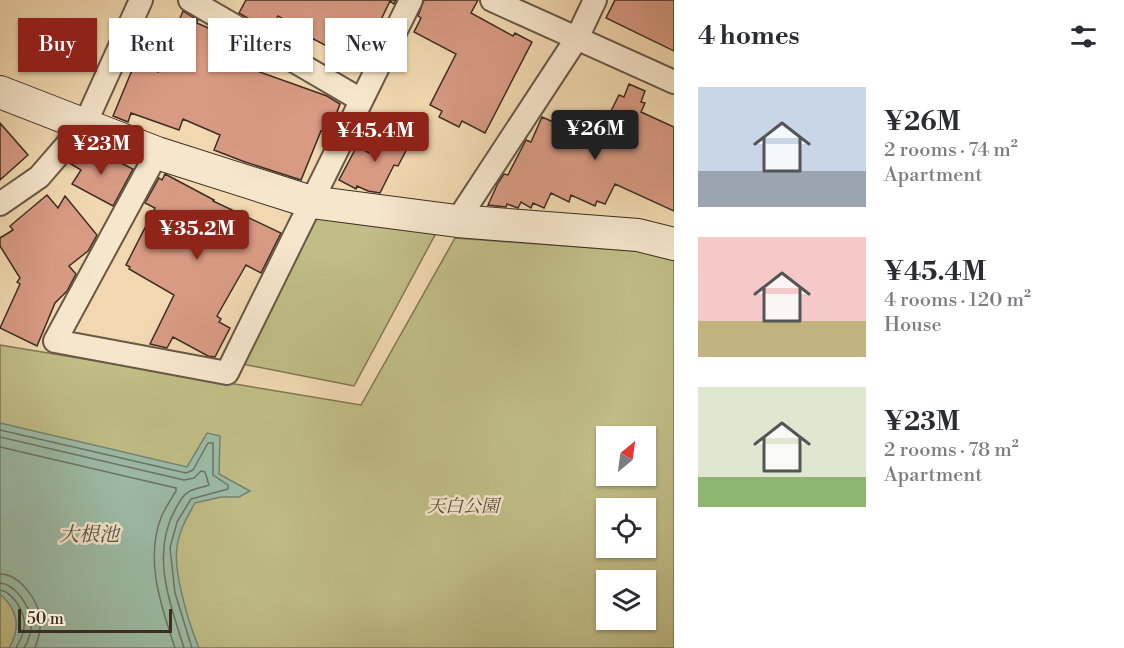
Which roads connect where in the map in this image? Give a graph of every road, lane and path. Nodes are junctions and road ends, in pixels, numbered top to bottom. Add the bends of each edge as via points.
1 (141, 0) edge
2 (190, 0) edge
3 (411, 0) edge
4 (492, 0) edge
5 (595, 0) edge
6 (577, 38) junction
7 (674, 82) edge
8 (0, 92) edge
9 (361, 100) junction
10 (85, 124) junction
11 (158, 153) junction
12 (311, 202) junction
13 (0, 204) edge
14 (457, 221) junction
15 (674, 244) edge

1 - 10 street
2 - 9 street
3 - 9 street
4 - 6 street
5 - 6 street
6 - 7 street
6 - 14 street
8 - 10 street
9 - 12 street
10 - 11 street
10 - 13 street via 39,177
11 - 12 street
11 - 12 street via 55,342 228,373
12 - 14 street
14 - 15 street via 638,235

